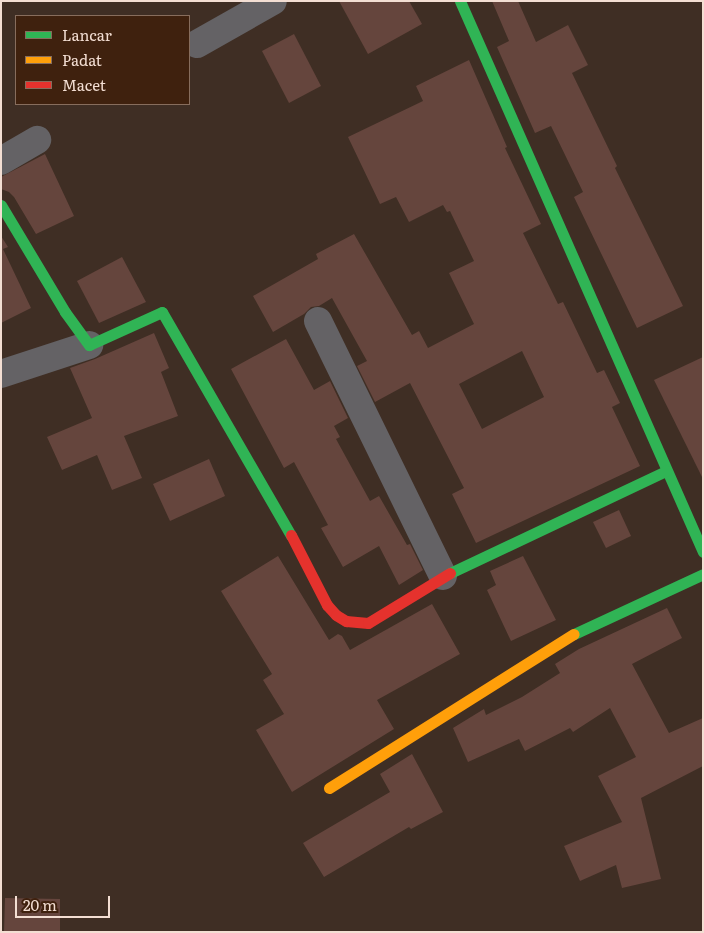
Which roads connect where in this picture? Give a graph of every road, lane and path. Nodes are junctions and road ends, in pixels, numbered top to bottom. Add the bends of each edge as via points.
1 (273, 1) edge
2 (460, 1) edge
3 (197, 44) dead end
4 (37, 140) dead end
5 (1, 161) edge
6 (1, 205) edge
7 (318, 321) dead end
8 (89, 345) junction
9 (1, 374) edge
10 (666, 471) junction
11 (703, 552) edge
12 (703, 574) edge
13 (443, 576) junction
14 (329, 788) dead end

1 - 3 street
2 - 10 street
4 - 5 street
6 - 8 street via 65,312
7 - 13 street
8 - 9 street
8 - 13 street via 162,312 297,545 327,605 336,615 346,621 368,623
10 - 11 street
10 - 13 street
12 - 14 street via 572,635

